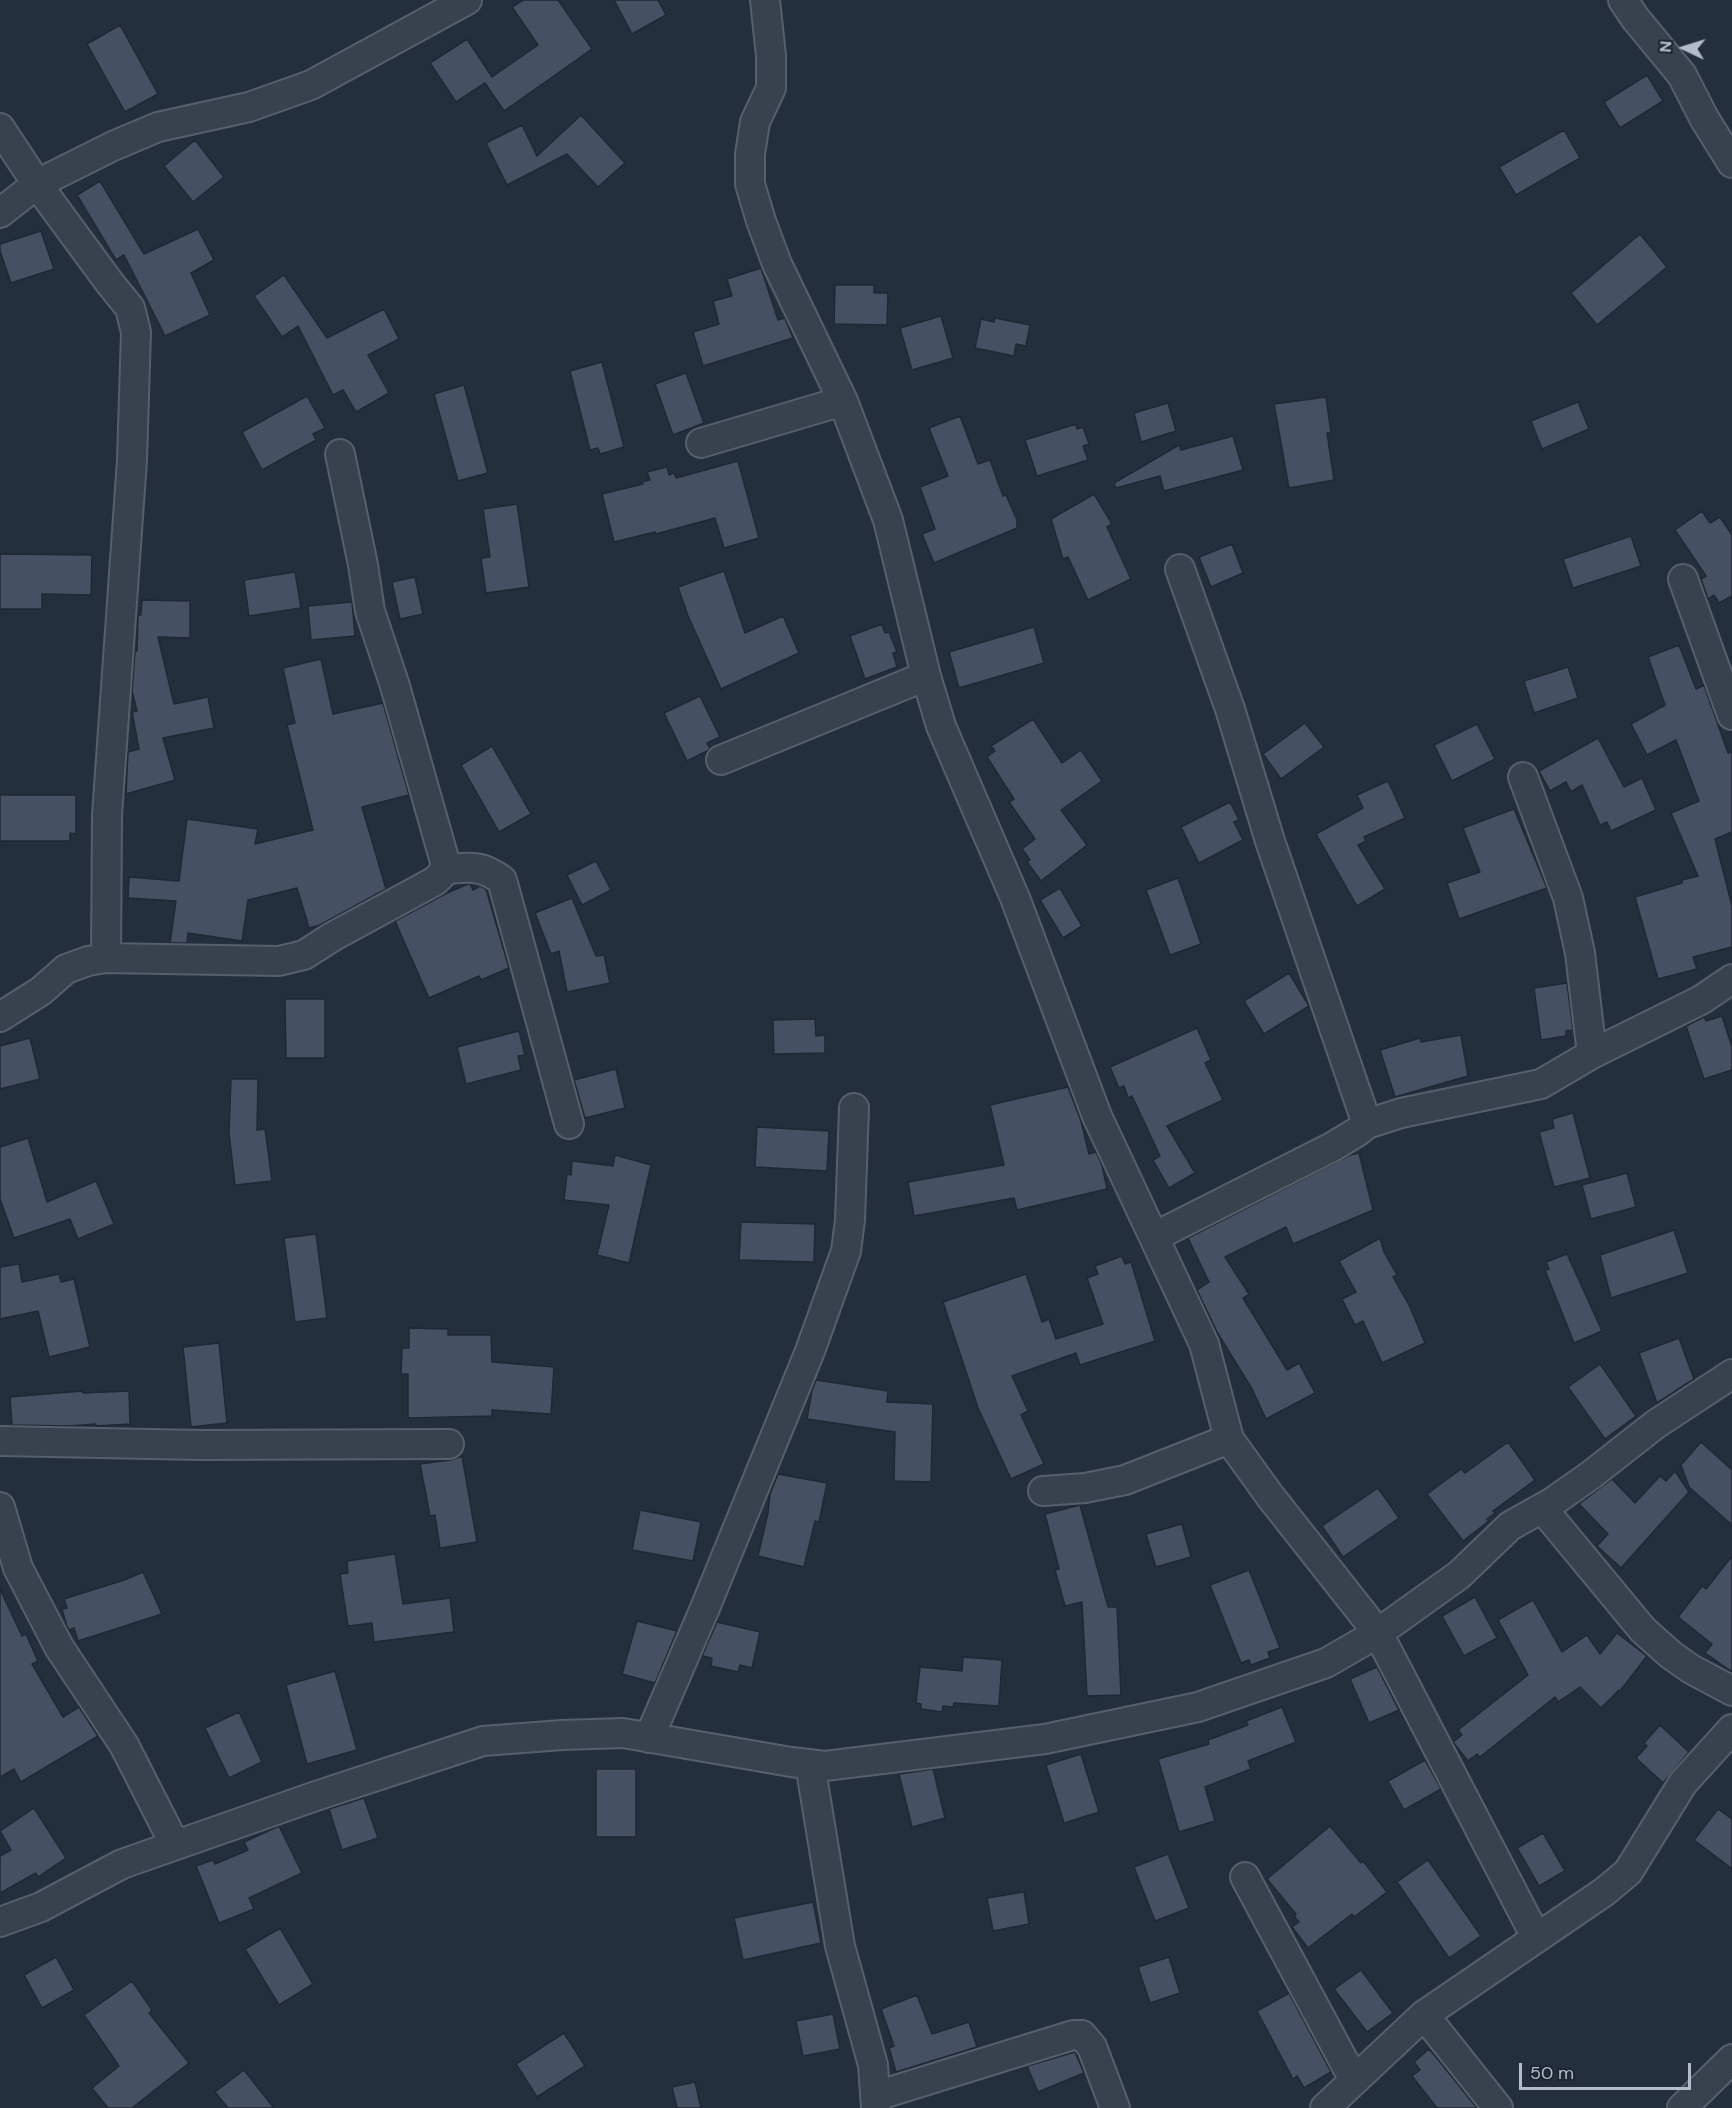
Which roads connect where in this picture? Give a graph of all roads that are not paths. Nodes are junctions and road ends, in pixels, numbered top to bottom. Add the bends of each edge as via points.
1 (466, 0) edge
2 (765, 0) edge
3 (1623, 0) edge
4 (0, 128) edge
5 (1732, 163) edge
6 (37, 184) junction
7 (0, 213) edge
8 (843, 401) junction
9 (701, 443) dead end
10 (340, 454) dead end
11 (1180, 569) dead end
12 (1683, 579) dead end
13 (1723, 660) edge
14 (926, 676) junction
15 (1732, 715) edge
16 (721, 760) dead end
17 (1523, 777) dead end
18 (447, 869) junction
19 (106, 958) junction
20 (1732, 978) edge
21 (0, 1017) edge
22 (1592, 1054) junction
23 (854, 1108) dead end
24 (569, 1124) dead end
25 (1367, 1124) junction
26 (1154, 1237) junction
27 (1732, 1374) edge
28 (1229, 1439) junction
29 (0, 1441) edge
30 (449, 1444) dead end
31 (1043, 1491) dead end
32 (0, 1507) edge
33 (1542, 1508) junction
34 (1378, 1633) junction
35 (1732, 1691) edge
36 (1732, 1729) edge
37 (649, 1738) junction
38 (810, 1764) junction
39 (175, 1845) junction
40 (1245, 1877) dead end
41 (0, 1922) edge
42 (1536, 1937) junction
43 (1424, 2014) junction
44 (1732, 2058) edge
45 (1354, 2080) junction
46 (876, 2102) edge
47 (1115, 2108) edge
48 (1325, 2108) edge
49 (1498, 2108) edge
50 (1682, 2108) edge

1 - 6 street via 311,84 249,107 158,127
2 - 8 street via 771,88 755,122 750,184 777,264
3 - 5 street via 1682,75
4 - 6 street
6 - 7 street
6 - 19 street via 130,308 136,332 132,460 107,815
8 - 9 street
8 - 14 street via 888,520
10 - 18 street via 370,611
11 - 25 street
12 - 13 street
13 - 15 street
14 - 16 street
14 - 26 street via 940,726 1015,898 1097,1116
17 - 22 street via 1568,898 1580,953
18 - 19 street via 435,880 304,956 279,961
18 - 24 street via 476,867 502,880
19 - 21 street via 66,969 41,991
20 - 22 street via 1701,1000
22 - 25 street via 1541,1084 1401,1113
23 - 37 street via 846,1251 810,1351
25 - 26 street via 1332,1147
26 - 28 street via 1204,1344
27 - 33 street
28 - 31 street via 1125,1480
28 - 34 street
29 - 30 street
32 - 39 street via 18,1568 54,1637 124,1745
33 - 34 street via 1510,1526 1459,1575
33 - 35 street via 1643,1630 1691,1669
34 - 38 street via 1326,1664 1198,1707 1045,1739 825,1766
34 - 42 street
36 - 42 street via 1683,1783 1628,1872
37 - 38 street
37 - 39 street via 623,1733 483,1741
38 - 46 street via 840,1946 873,2065
39 - 41 street via 122,1863 41,1907
40 - 45 street
42 - 43 street
43 - 45 street
43 - 49 street
44 - 50 street
45 - 48 street
46 - 47 street via 1082,2035 1092,2047

